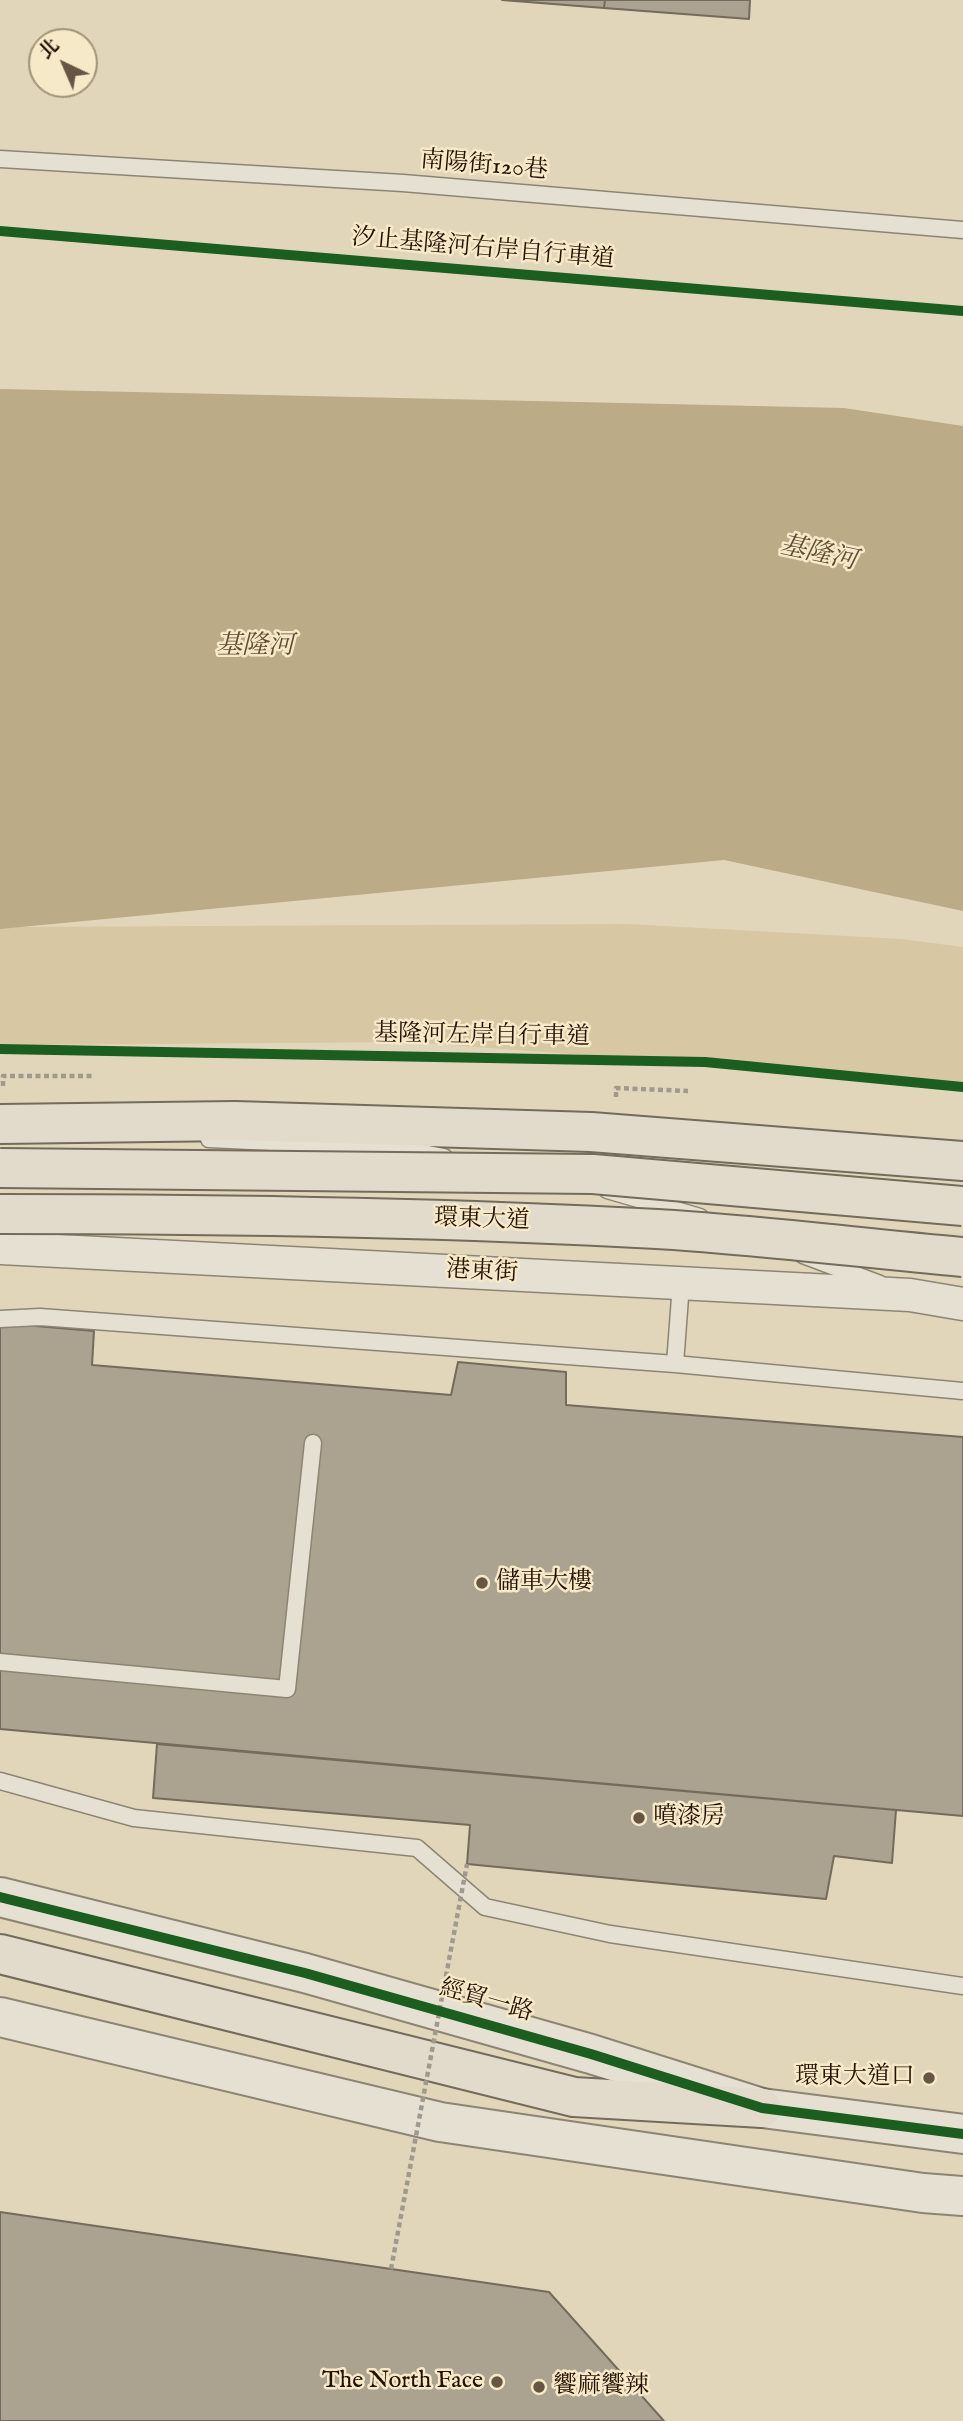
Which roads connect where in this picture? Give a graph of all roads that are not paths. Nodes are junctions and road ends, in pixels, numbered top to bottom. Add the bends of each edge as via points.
1 (0, 159) edge
2 (963, 230) edge
3 (0, 1124) edge
4 (0, 1133) edge
5 (963, 1161) edge
6 (0, 1168) edge
7 (963, 1206) edge
8 (0, 1214) edge
9 (0, 1248) edge
10 (963, 1257) edge
11 (681, 1284) junction
12 (910, 1296) junction
13 (963, 1304) edge
14 (0, 1319) edge
15 (675, 1364) junction
16 (963, 1391) edge
17 (313, 1443) dead end
18 (0, 1662) edge
19 (0, 1781) edge
20 (0, 1897) edge
21 (0, 1954) edge
22 (963, 1986) edge
23 (0, 2017) edge
24 (762, 2108) junction
25 (963, 2134) edge
26 (963, 2196) edge

1 - 2 lane, 南陽街120巷 via 403,183
3 - 5 highway via 235,1121 591,1132
4 - 12 lane via 397,1148 574,1181 698,1216
6 - 7 highway, bridge via 593,1174
8 - 10 highway, 環東大道, bridge via 548,1224 659,1229
9 - 11 street, 港東街
11 - 12 street, 港東街
11 - 15 lane
12 - 13 street, 港東街
14 - 15 lane via 54,1318
15 - 16 lane
17 - 18 lane via 287,1689
19 - 22 lane via 134,1818 417,1848 485,1907 610,1934
20 - 24 street, 經貿一路 via 306,1973
21 - 24 highway via 574,2097
23 - 26 street via 440,2122
24 - 25 street, 經貿一路

